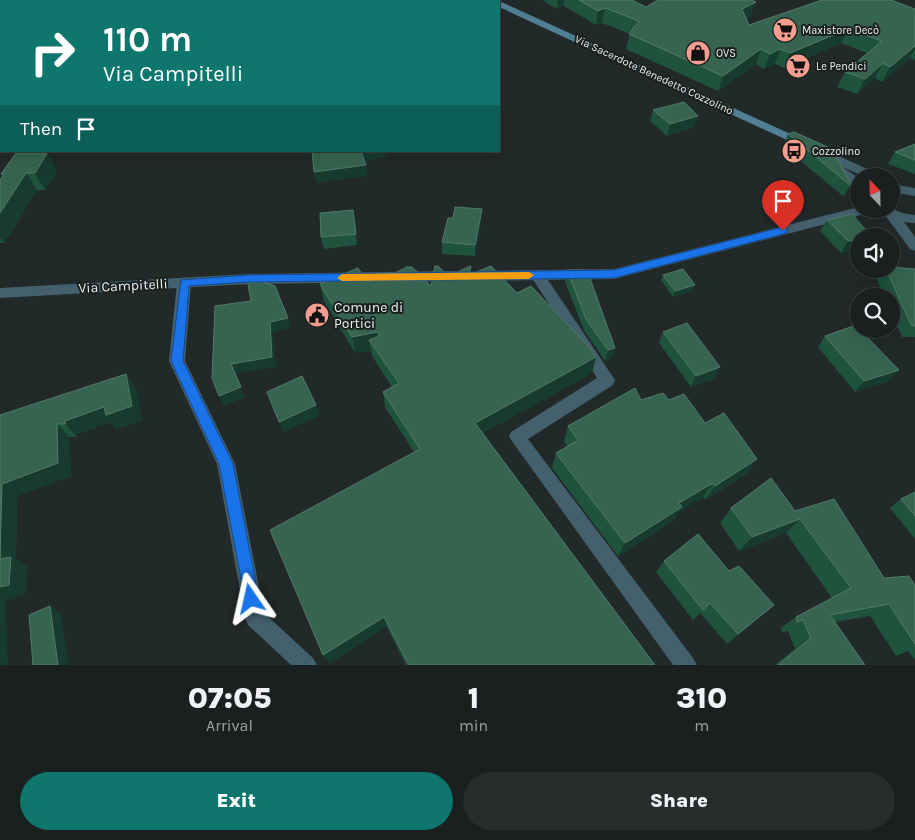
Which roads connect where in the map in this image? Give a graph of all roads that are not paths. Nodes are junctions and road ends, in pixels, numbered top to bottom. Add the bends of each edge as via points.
1 (500, 4) edge
2 (808, 146) junction
3 (855, 168) edge
4 (850, 177) edge
5 (850, 214) edge
6 (900, 217) edge
7 (893, 218) edge
8 (915, 219) edge
9 (915, 246) edge
10 (537, 275) junction
11 (184, 282) junction
12 (0, 293) edge
13 (306, 665) edge
14 (686, 665) edge

1 - 2 main road, Via Sacerdote Benedetto Cozzolino
2 - 3 street, Via Sacerdote Benedetto Cozzolino
2 - 4 street, Via Sacerdote Benedetto Cozzolino
5 - 10 street, Via Campitelli via 614,274
6 - 8 street
7 - 9 street
10 - 11 street, Via Campitelli
10 - 14 street via 607,380 517,437
11 - 12 street, Via Campitelli
11 - 13 street via 177,361 226,464 255,618

